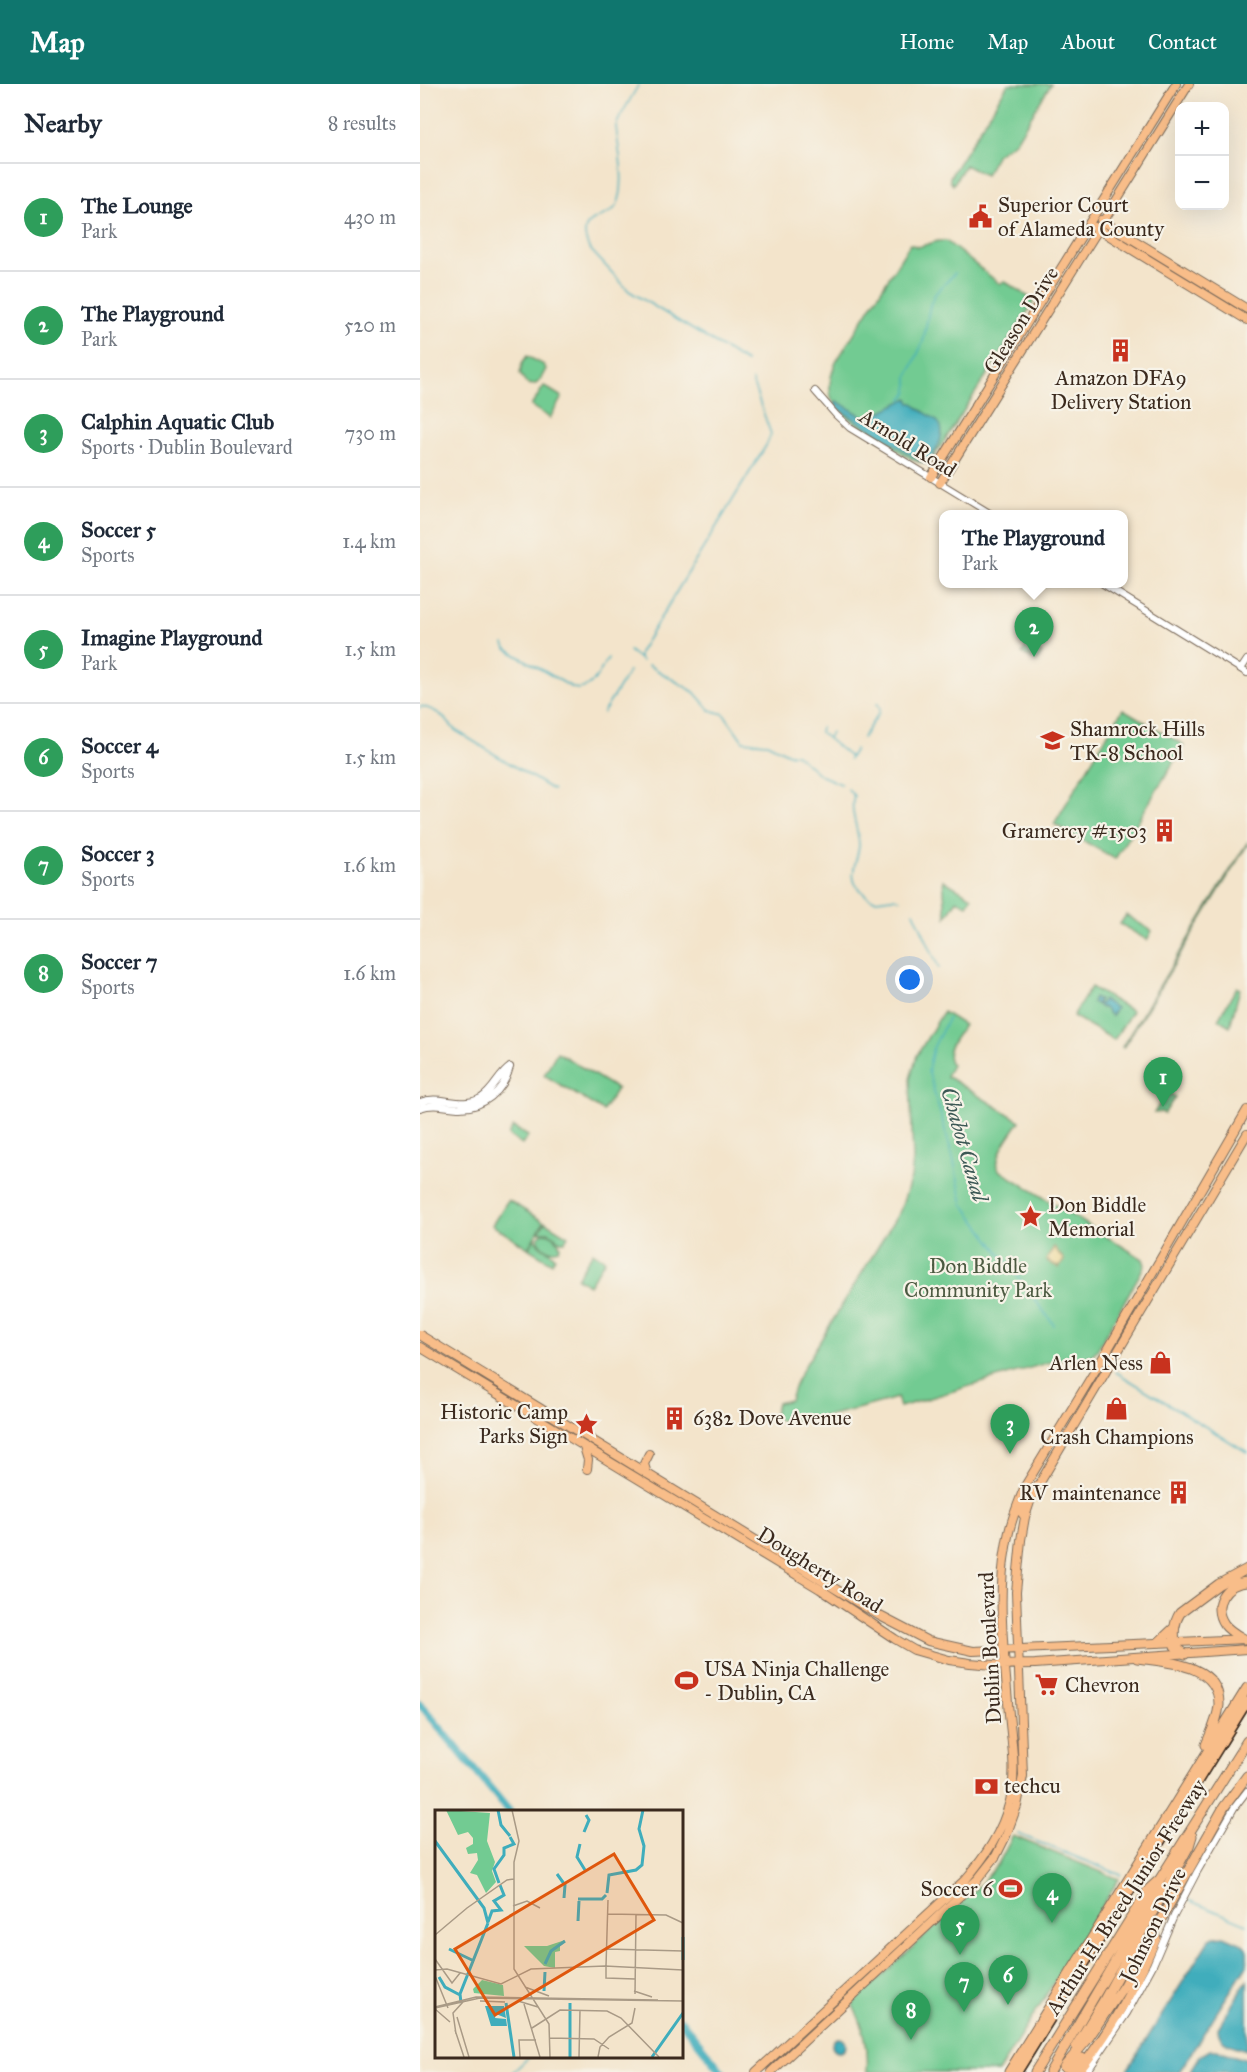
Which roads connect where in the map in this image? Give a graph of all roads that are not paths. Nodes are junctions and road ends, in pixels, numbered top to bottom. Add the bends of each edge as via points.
1 (1176, 84) edge
2 (1189, 84) edge
3 (1092, 220) junction
4 (1103, 221) junction
5 (1098, 229) junction
6 (1247, 309) edge
7 (1247, 320) edge
8 (815, 391) dead end
9 (931, 477) junction
10 (940, 483) junction
11 (984, 510) edge
12 (1109, 588) edge
13 (1247, 660) edge
14 (1244, 671) edge
15 (420, 1102) edge
16 (420, 1108) edge
17 (1247, 1110) edge
18 (1247, 1134) edge
19 (420, 1335) edge
20 (420, 1347) edge
21 (584, 1447) junction
22 (649, 1454) dead end
23 (587, 1469) dead end
24 (647, 1474) junction
25 (1025, 1486) junction
26 (1025, 1517) junction
27 (754, 1548) junction
28 (784, 1557) junction
29 (1247, 1569) edge
30 (1247, 1582) edge
31 (826, 1593) junction
32 (851, 1598) junction
33 (1174, 1628) junction
34 (1243, 1639) edge
35 (1159, 1642) junction
36 (1175, 1642) junction
37 (1247, 1649) edge
38 (1004, 1650) junction
39 (1018, 1650) junction
40 (1185, 1654) junction
41 (1137, 1658) junction
42 (1005, 1664) junction
43 (1019, 1664) junction
44 (1247, 1680) edge
45 (1247, 1688) edge
46 (1247, 1702) edge
47 (1219, 1734) junction
48 (1247, 1741) edge
49 (1203, 1759) junction
50 (1247, 1776) edge
51 (1247, 1791) edge
52 (1196, 1823) junction
53 (1160, 1879) junction
54 (957, 1887) junction
55 (1171, 1899) junction
56 (939, 1916) junction
57 (1101, 2038) junction
58 (1084, 2039) junction
59 (1065, 2070) edge
60 (756, 2072) edge
61 (771, 2072) edge
62 (1009, 2072) edge
63 (1017, 2072) edge
64 (1035, 2072) edge
65 (1050, 2072) edge
66 (1078, 2072) edge
67 (1087, 2072) edge

1 - 3 main road, Gleason Drive
2 - 4 main road, Gleason Drive
3 - 4 main road
3 - 5 main road
3 - 9 main road, Gleason Drive
4 - 5 main road, Gleason Drive
4 - 6 main road
5 - 7 main road
5 - 10 main road, Gleason Drive
8 - 9 street, Arnold Road via 850,428
9 - 10 street, Arnold Road
10 - 11 street, Arnold Road
12 - 14 street
13 - 14 street
15 - 16 street via 478,1099 490,1092 510,1067 497,1092 481,1104 468,1108 435,1104
17 - 25 main road, Dublin Boulevard
18 - 26 main road, Dublin Boulevard via 1038,1485
19 - 24 main road, Dougherty Road
20 - 21 main road, Dougherty Road
21 - 23 main road
21 - 27 main road, Dougherty Road
22 - 24 main road via 644,1464
24 - 28 main road, Dougherty Road
25 - 26 main road via 1028,1492 1021,1512
25 - 38 main road, Dublin Boulevard via 1011,1524 1002,1576
26 - 39 main road, Dublin Boulevard via 1017,1566
27 - 28 main road via 778,1559
27 - 31 main road, Dougherty Road
28 - 32 main road, Dougherty Road
29 - 33 highway via 1180,1613
30 - 34 highway via 1226,1590 1219,1605 1226,1627
31 - 32 main road
31 - 42 main road, Dougherty Road via 914,1650 970,1664
32 - 38 main road, Dougherty Road via 935,1644 973,1651
33 - 35 highway
33 - 36 highway
34 - 36 main road, Dougherty Road
35 - 36 main road, Dougherty Road
35 - 39 main road, Dougherty Road
36 - 40 highway
37 - 40 main road, Dougherty Road
38 - 39 main road, Dougherty Road
38 - 42 main road, Dublin Boulevard
39 - 43 main road, Dublin Boulevard
40 - 41 main road, Dougherty Road
41 - 43 main road, Dougherty Road
41 - 49 highway via 1191,1666 1214,1688 1219,1704
42 - 43 main road, Dougherty Road
42 - 54 main road, Dublin Boulevard via 1014,1754 1009,1803 990,1849
43 - 56 main road, Dublin Boulevard via 1023,1776 1017,1806 990,1864
44 - 47 highway
45 - 47 highway, Arthur H. Breed Junior Freeway
46 - 63 highway
47 - 49 highway, Arthur H. Breed Junior Freeway
48 - 52 highway, Arthur H. Breed Junior Freeway
49 - 62 highway, Arthur H. Breed Junior Freeway
50 - 55 highway via 1224,1807
51 - 67 street, Johnson Drive via 1197,1872 1127,2013
52 - 53 highway, Arthur H. Breed Junior Freeway
52 - 58 highway via 1189,1846
53 - 64 highway, Arthur H. Breed Junior Freeway via 1149,1889
53 - 65 highway
54 - 56 main road via 958,1893 938,1911
54 - 60 main road, Dublin Boulevard
55 - 57 highway via 1137,1979
55 - 58 highway via 1124,1985
56 - 61 main road, Dublin Boulevard
57 - 59 highway
57 - 66 highway
58 - 59 highway

